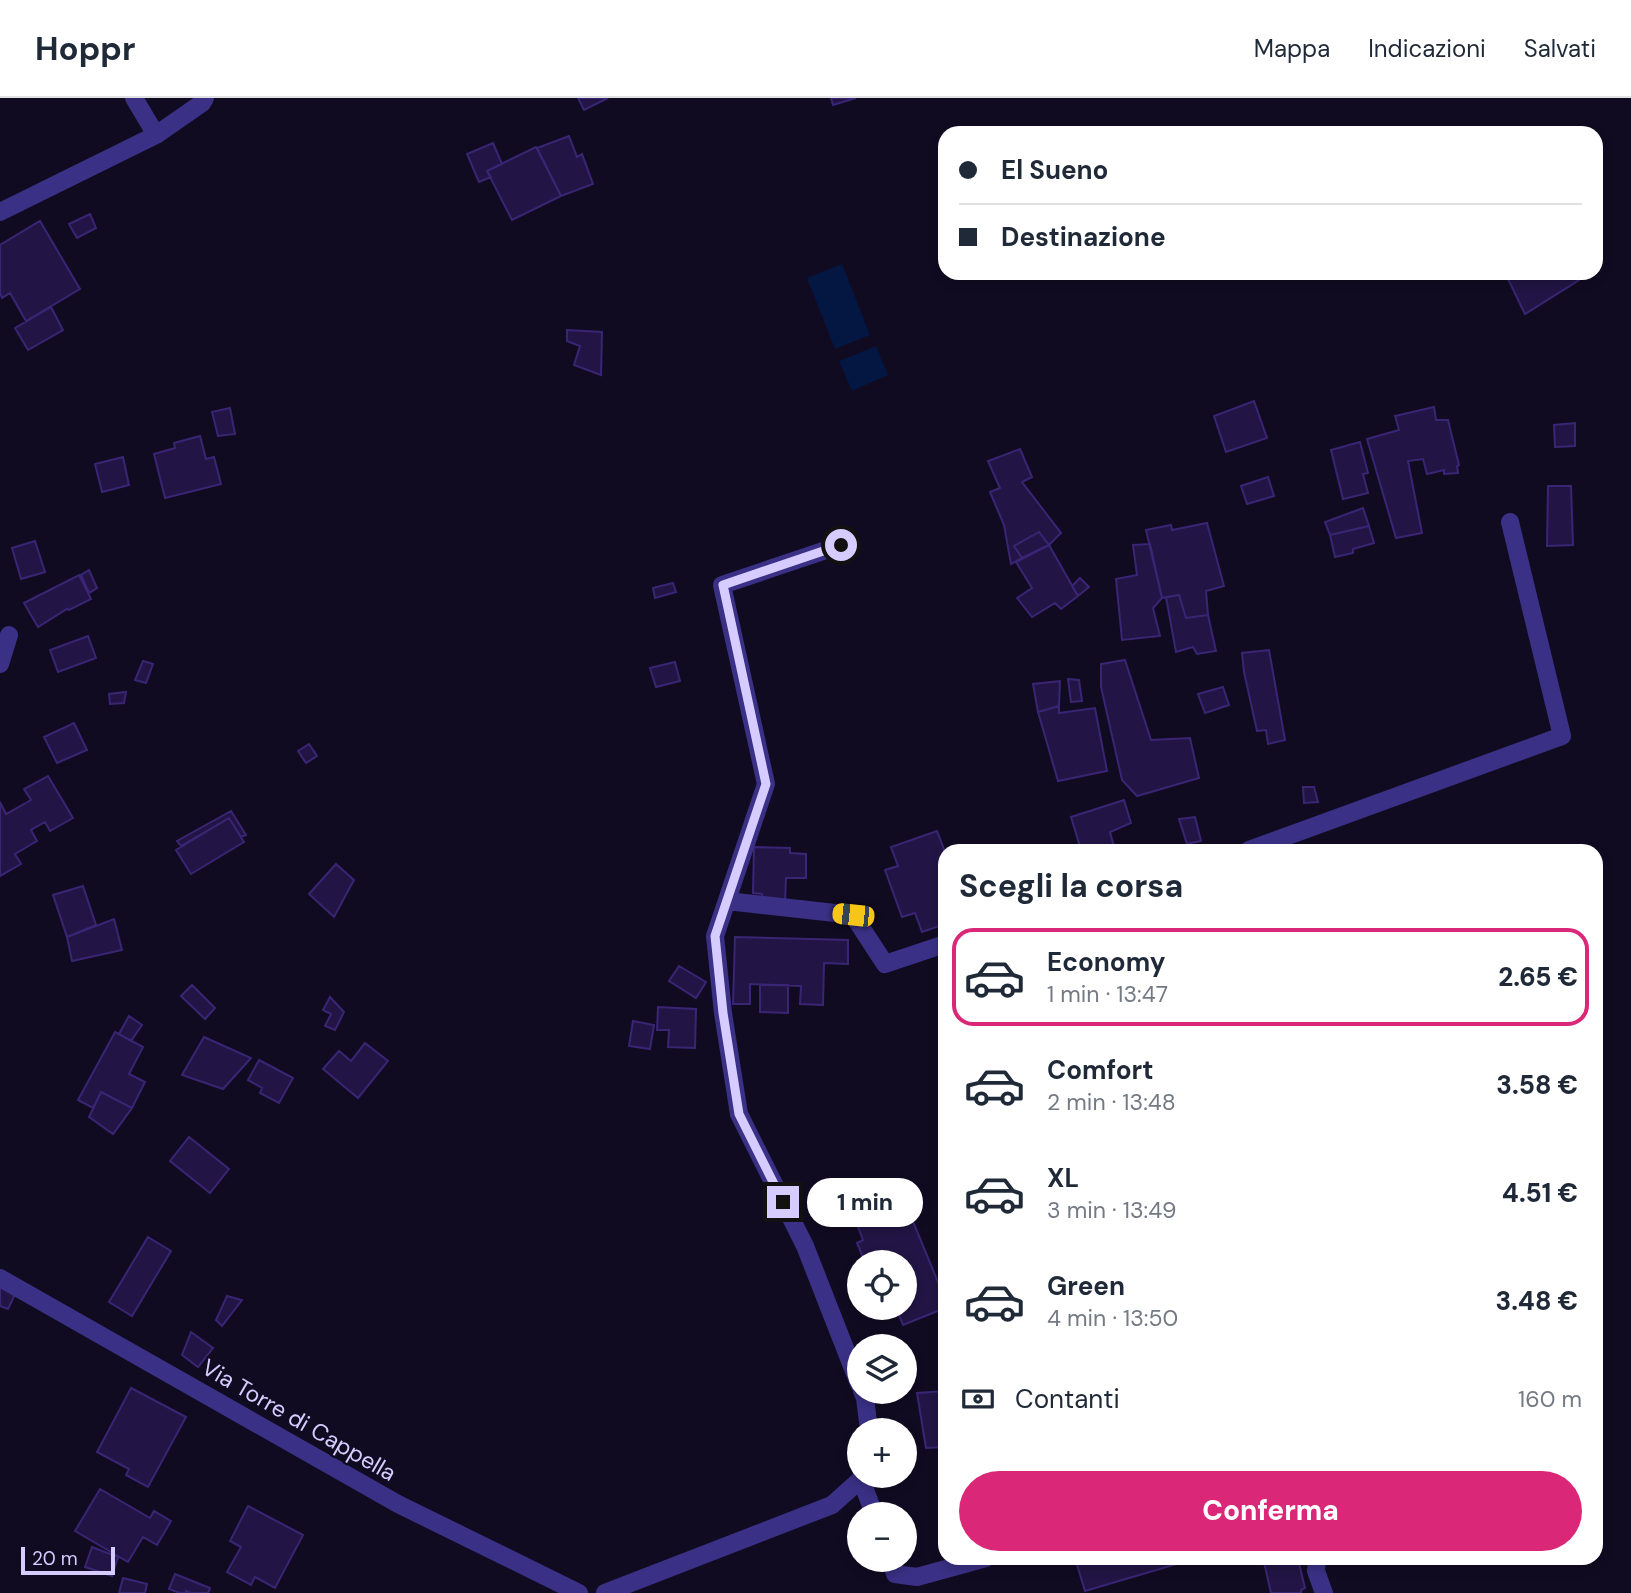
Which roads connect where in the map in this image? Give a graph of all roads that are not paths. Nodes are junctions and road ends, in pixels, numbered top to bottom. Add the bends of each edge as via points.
1 (134, 98) edge
2 (205, 98) edge
3 (156, 135) junction
4 (0, 212) edge
5 (1510, 522) dead end
6 (841, 545) dead end
7 (9, 635) dead end
8 (0, 664) edge
9 (1265, 844) edge
10 (727, 901) junction
11 (938, 946) edge
12 (0, 1278) edge
13 (847, 1353) edge
14 (850, 1488) edge
15 (960, 1565) edge
16 (1316, 1565) edge
17 (894, 1572) edge
18 (579, 1593) edge
19 (605, 1593) edge
20 (1324, 1593) edge

1 - 3 street
2 - 3 street
3 - 4 street
5 - 9 street via 1562,736
6 - 10 street via 723,585 766,784
7 - 8 street
10 - 11 street via 853,915 885,964
10 - 13 street via 715,936 739,1114 805,1246
12 - 18 street, Via Torre di Cappella via 398,1504
14 - 19 street via 832,1505
15 - 17 street via 917,1577
16 - 20 street

